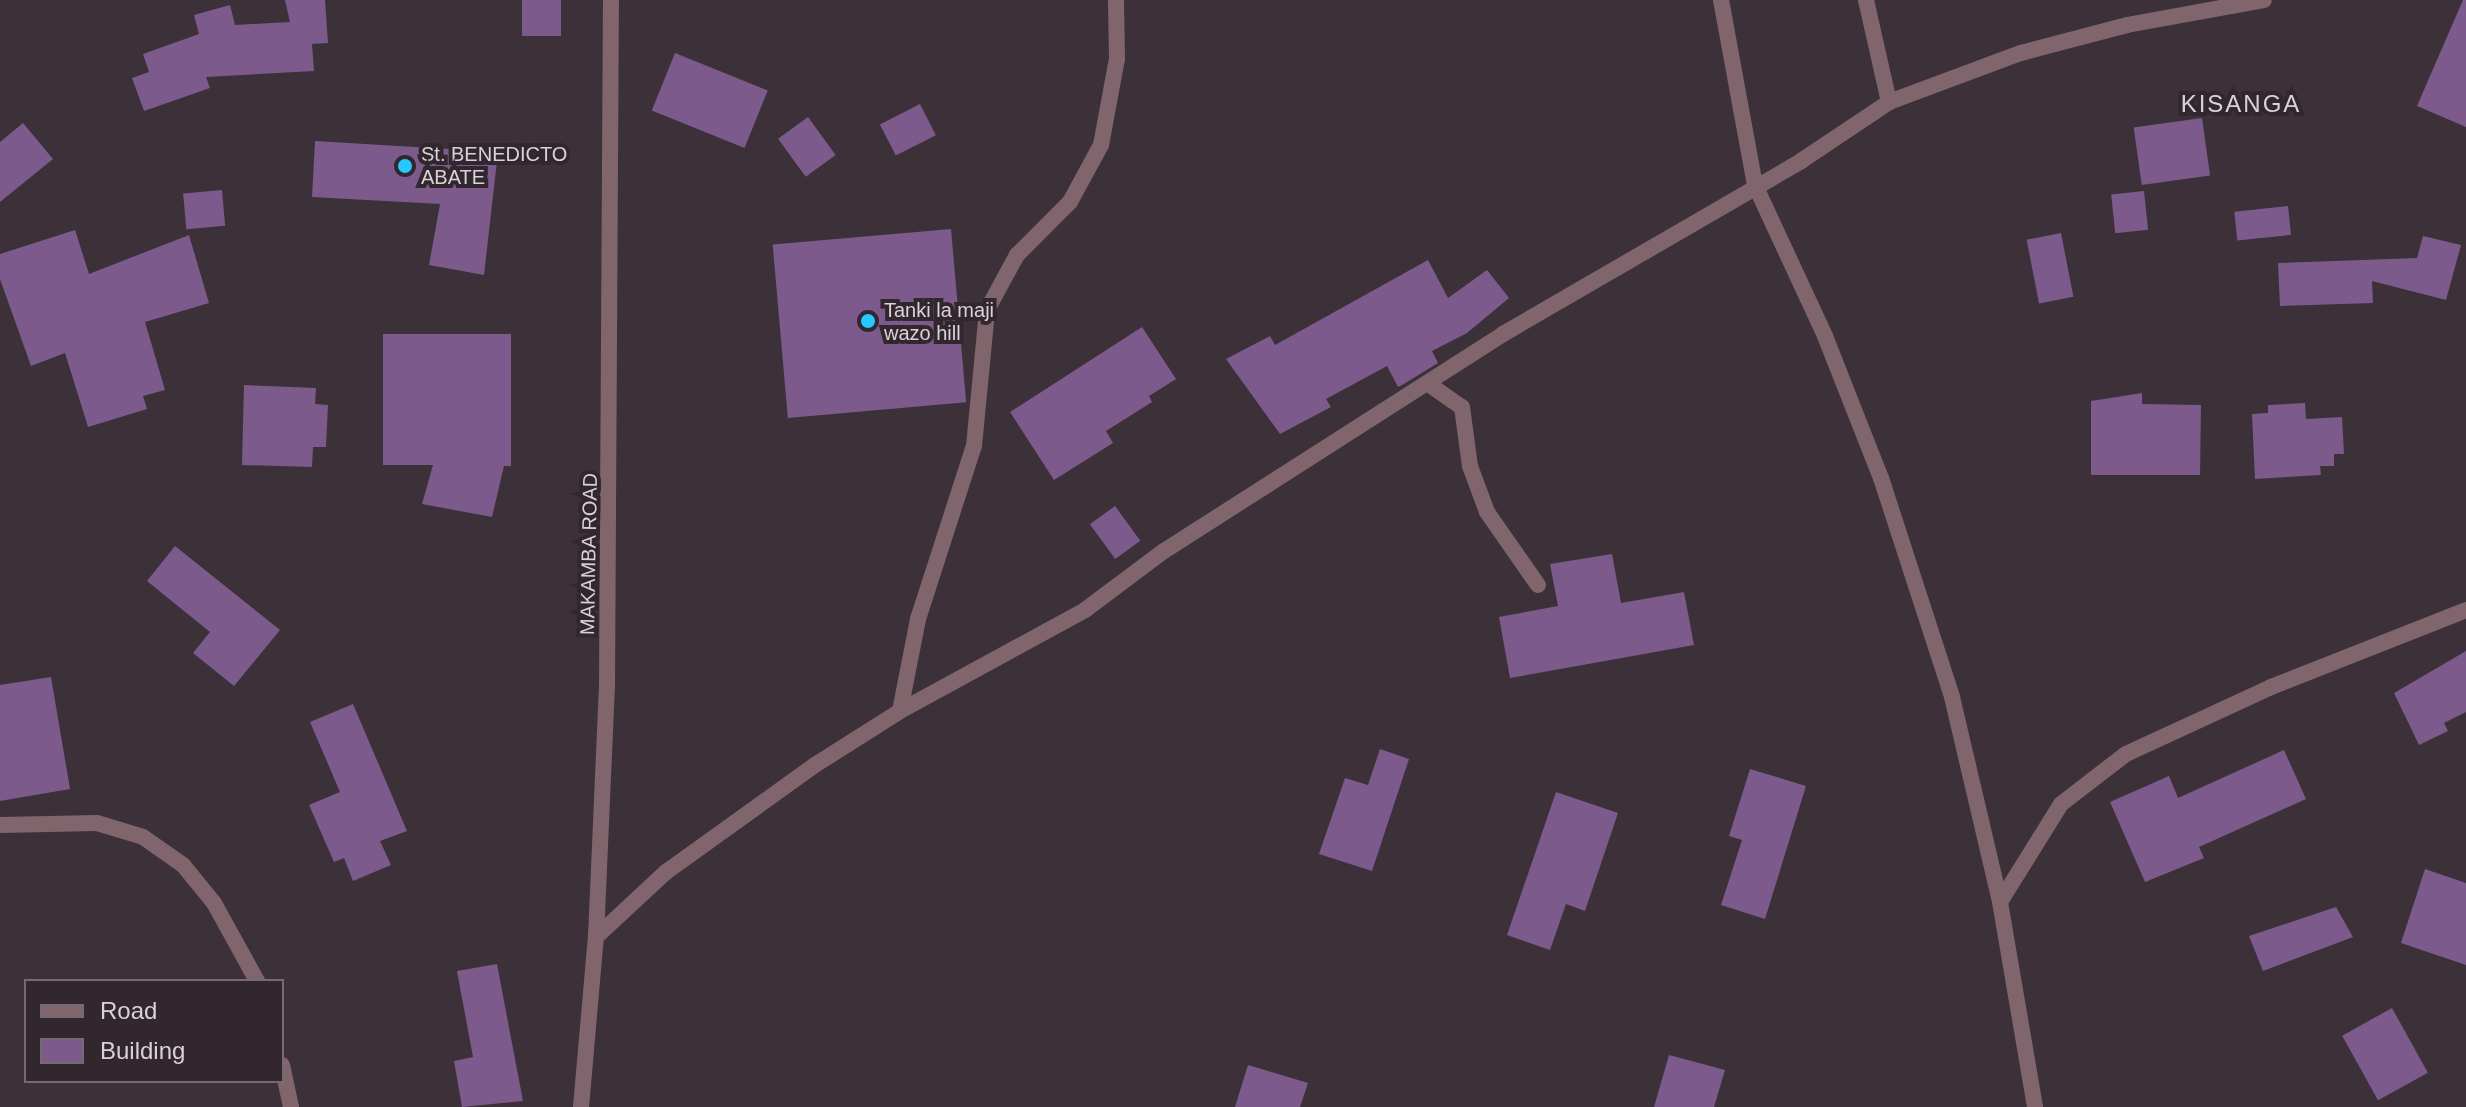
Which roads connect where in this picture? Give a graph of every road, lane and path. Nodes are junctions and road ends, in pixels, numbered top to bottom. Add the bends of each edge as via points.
1 (611, 0) edge
2 (1116, 0) edge
3 (1721, 0) edge
4 (1866, 0) edge
5 (2264, 0) edge
6 (1889, 102) junction
7 (1755, 185) junction
8 (1430, 385) junction
9 (1538, 585) dead end
10 (2466, 610) edge
11 (900, 711) junction
12 (0, 825) edge
13 (2000, 902) junction
14 (596, 937) junction
15 (256, 979) edge
16 (284, 1074) edge
17 (291, 1107) edge
18 (581, 1107) edge
19 (2035, 1107) edge

1 - 14 street, MAKAMBA ROAD via 610,546
2 - 11 street via 1117,59 1101,145 1070,202 1017,255 987,310 974,446 918,619
3 - 7 street
4 - 6 street
5 - 6 street via 2127,25 2021,53
6 - 7 street
7 - 8 street via 1517,326
7 - 13 street via 1825,336 1881,478 1952,697
8 - 9 street via 1462,407 1470,466 1487,512
8 - 11 street via 1164,551 1085,610
10 - 13 street via 2271,687 2126,754 2061,804
11 - 14 street via 712,837
12 - 15 street via 97,823 143,837 183,865 214,903
13 - 19 street
14 - 18 street, MAKAMBA ROAD
16 - 17 street

